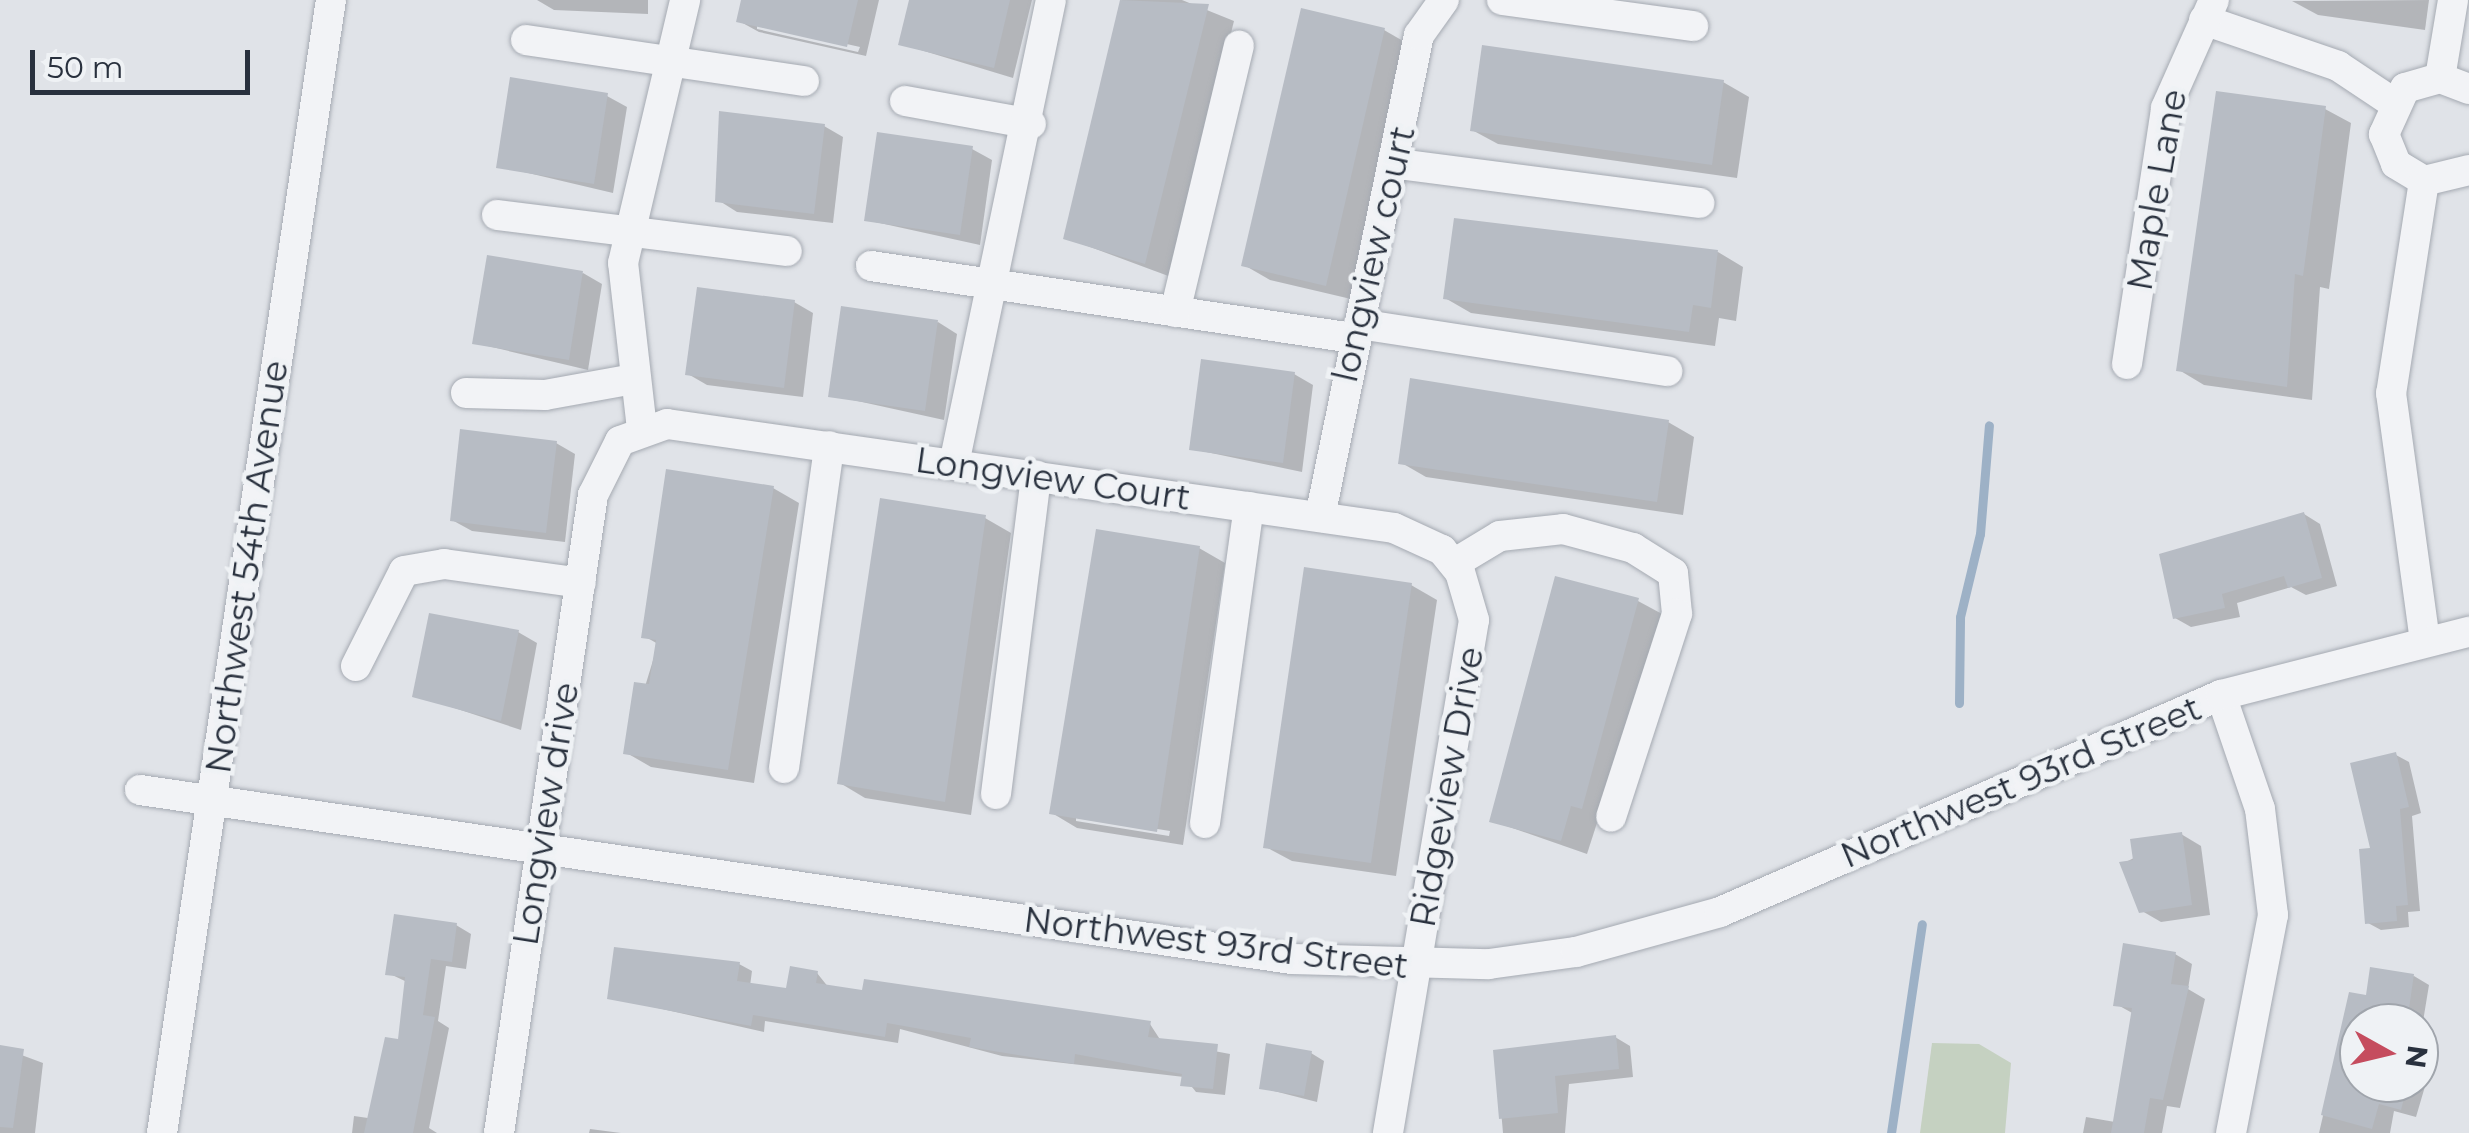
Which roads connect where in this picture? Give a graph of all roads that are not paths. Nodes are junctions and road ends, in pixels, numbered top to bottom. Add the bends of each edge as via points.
1 (331, 0) edge
2 (685, 0) edge
3 (1051, 0) edge
4 (1444, 0) edge
5 (1502, 0) edge
6 (2452, 0) edge
7 (2209, 10) edge
8 (1693, 26) dead end
9 (526, 40) dead end
10 (1239, 46) dead end
11 (676, 60) junction
12 (2440, 78) junction
13 (804, 81) dead end
14 (2469, 89) edge
15 (905, 101) dead end
16 (2392, 102) junction
17 (1031, 124) junction
18 (1399, 164) junction
19 (2469, 170) edge
20 (2424, 182) junction
21 (1699, 202) dead end
22 (496, 215) dead end
23 (631, 234) junction
24 (788, 251) dead end
25 (871, 266) dead end
26 (990, 285) junction
27 (1174, 312) junction
28 (1357, 331) junction
29 (2127, 364) dead end
30 (1667, 370) dead end
31 (634, 379) junction
32 (466, 393) dead end
33 (642, 429) junction
34 (830, 446) junction
35 (954, 464) junction
36 (1036, 476) junction
37 (1249, 507) junction
38 (1320, 517) junction
39 (1455, 563) junction
40 (581, 583) junction
41 (2469, 632) edge
42 (2425, 640) junction
43 (356, 666) dead end
44 (2220, 695) junction
45 (784, 768) dead end
46 (140, 790) dead end
47 (996, 794) dead end
48 (212, 800) junction
49 (1611, 817) dead end
50 (1205, 823) dead end
51 (542, 851) junction
52 (1414, 969) junction
53 (162, 1133) edge
54 (499, 1133) edge
55 (1388, 1133) edge
56 (2232, 1133) edge

1 - 48 street, Northwest 54th Avenue
2 - 11 street
3 - 17 street, longview court
4 - 18 street, longview court via 1419,35
5 - 8 street
6 - 12 street
7 - 16 street, Maple Lane via 2338,66
7 - 29 street, Maple Lane via 2166,108
9 - 11 street
10 - 27 street
11 - 13 street
11 - 23 street
12 - 14 street
12 - 16 street
15 - 17 street
16 - 20 street via 2388,150
17 - 26 street, longview court
18 - 21 street
18 - 28 street, longview court
19 - 20 street
20 - 42 street via 2392,393
22 - 23 street
23 - 24 street
23 - 31 street via 623,305
25 - 26 street
26 - 27 street
26 - 35 street, longview court
27 - 28 street
28 - 30 street
28 - 38 street, longview court
31 - 32 street via 544,395
31 - 33 street
33 - 34 street, Longview Court via 678,425
33 - 40 street, Longview drive via 605,458 592,495
34 - 35 street, Longview Court
34 - 45 street
35 - 36 street, Longview Court
36 - 37 street, Longview Court
36 - 47 street, longview court
37 - 38 street, Longview Court
37 - 50 street
38 - 39 street, Longview Court via 1419,536
39 - 49 street via 1500,536 1562,529 1633,548 1672,572 1677,614
39 - 52 street, Ridgeview Drive via 1474,620
40 - 43 street via 444,564 404,571
40 - 51 street, Longview drive
41 - 42 street, Northwest 93rd Street
42 - 44 street, Northwest 93rd Street
44 - 52 street, Northwest 93rd Street via 1720,912 1576,952
44 - 56 street via 2260,809 2274,915
46 - 48 street, Northwest 93rd Street
48 - 51 street, Northwest 93rd Street
48 - 53 street, Northwest 54th Avenue
51 - 52 street, Northwest 93rd Street
51 - 54 street, Longview drive
52 - 55 street, Ridgeview Drive

